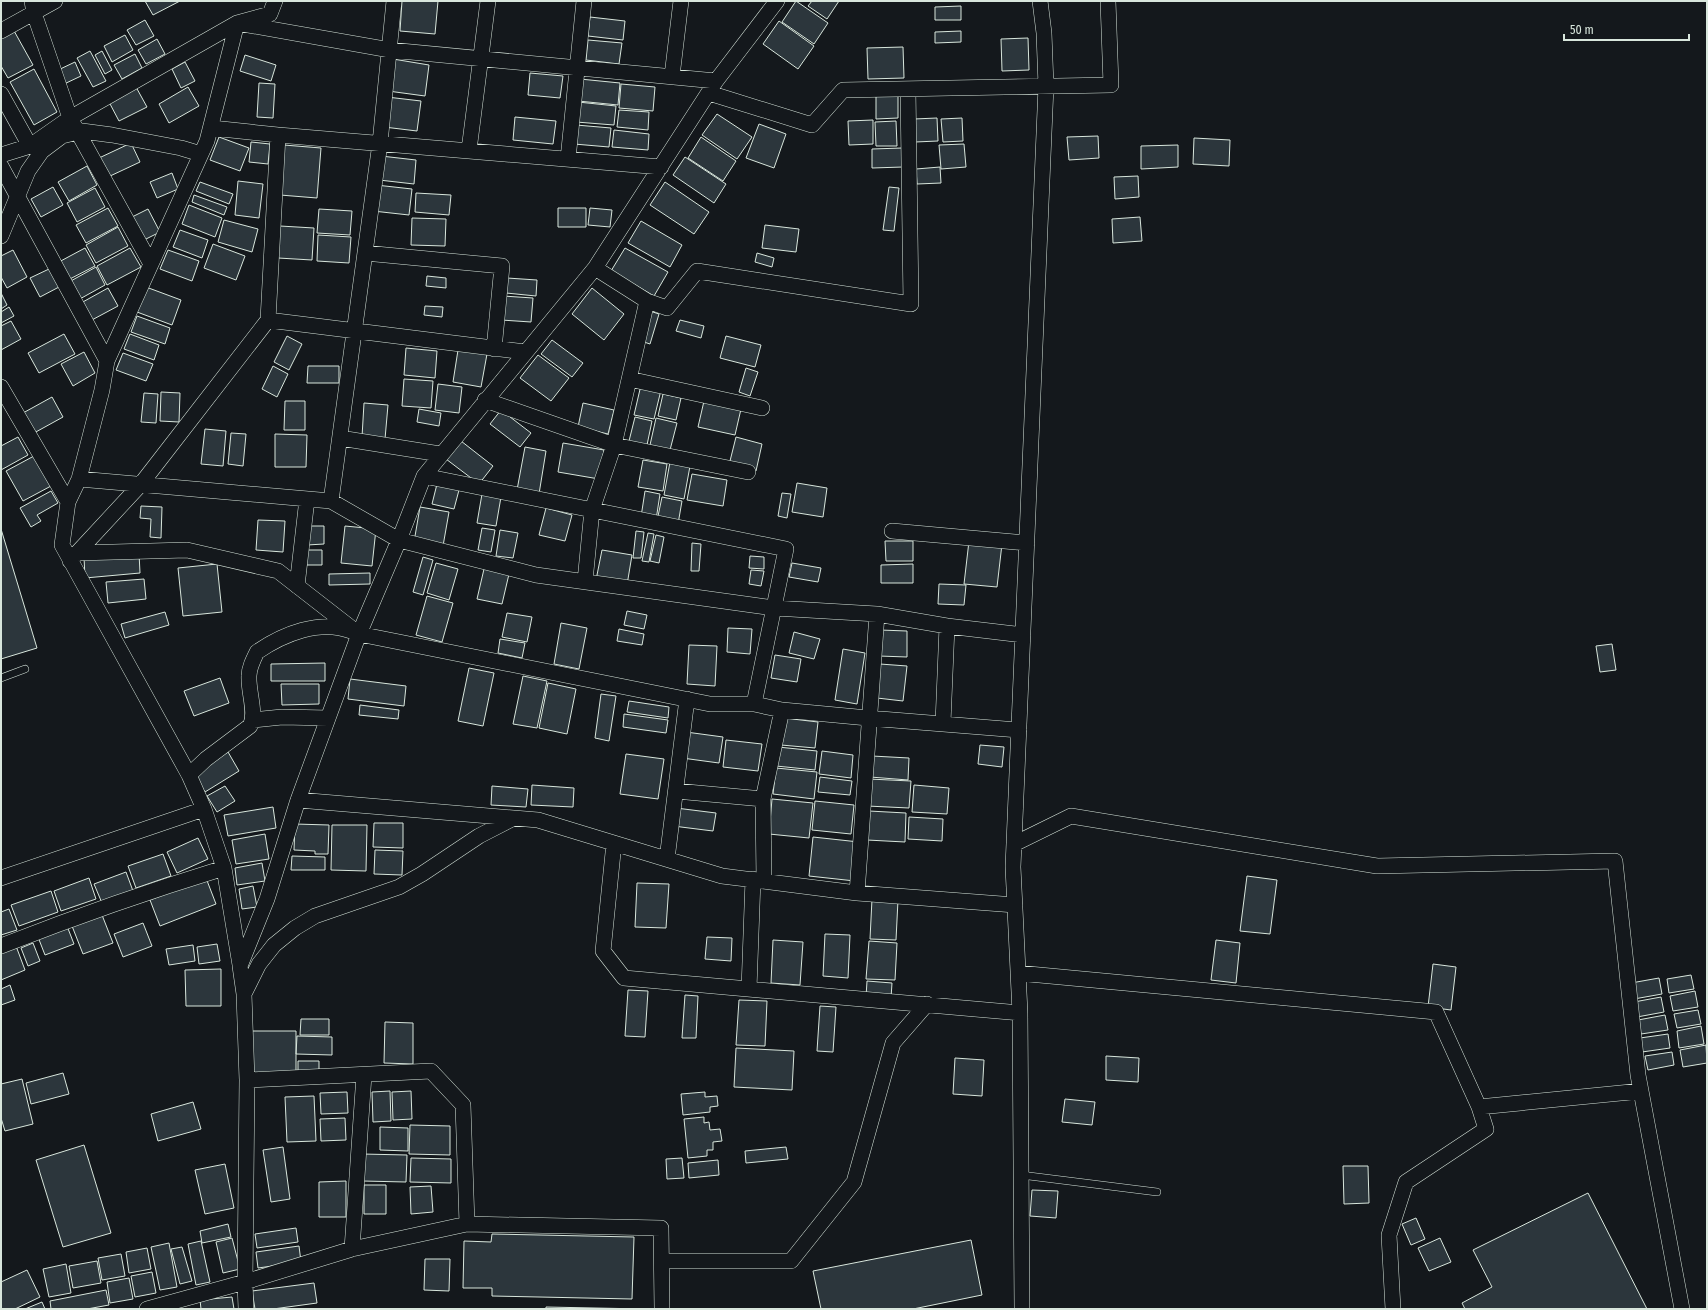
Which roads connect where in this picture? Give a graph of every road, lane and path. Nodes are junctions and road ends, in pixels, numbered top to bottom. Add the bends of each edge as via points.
1 (55, 1) edge
2 (274, 1) edge
3 (394, 1) edge
4 (488, 1) edge
5 (584, 1) edge
6 (681, 1) edge
7 (776, 1) edge
8 (1040, 1) edge
9 (1108, 1) edge
10 (33, 7) edge
11 (236, 23) junction
12 (1, 31) edge
13 (390, 50) junction
14 (481, 58) junction
15 (577, 67) junction
16 (672, 76) junction
17 (1046, 86) junction
18 (712, 87) junction
19 (908, 90) junction
20 (1, 94) edge
21 (70, 118) junction
22 (212, 128) junction
23 (78, 132) junction
24 (278, 135) junction
25 (380, 143) junction
26 (30, 146) junction
27 (469, 150) junction
28 (201, 154) junction
29 (1, 155) edge
30 (568, 159) junction
31 (1, 166) edge
32 (661, 167) junction
33 (18, 197) junction
34 (1, 236) edge
35 (365, 253) junction
36 (151, 264) junction
37 (595, 268) junction
38 (646, 301) junction
39 (268, 320) junction
40 (354, 332) junction
41 (494, 349) junction
42 (525, 352) junction
43 (107, 361) junction
44 (629, 379) junction
45 (1, 387) edge
46 (485, 400) junction
47 (762, 408) dead end
48 (340, 438) junction
49 (614, 445) junction
50 (440, 454) junction
51 (748, 472) dead end
52 (424, 476) junction
53 (79, 479) junction
54 (141, 484) junction
55 (308, 499) junction
56 (331, 501) junction
57 (68, 502) junction
58 (592, 510) junction
59 (892, 531) dead end
60 (399, 540) junction
61 (1027, 543) junction
62 (74, 557) junction
63 (585, 581) junction
64 (297, 586) junction
65 (774, 608) junction
66 (877, 614) junction
67 (947, 626) junction
68 (359, 634) junction
69 (1023, 635) junction
70 (25, 669) dead end
71 (1, 678) edge
72 (687, 699) junction
73 (754, 704) junction
74 (782, 710) junction
75 (328, 718) junction
76 (868, 718) junction
77 (253, 720) junction
78 (943, 723) junction
79 (1018, 730) junction
80 (189, 775) junction
81 (676, 791) junction
82 (763, 799) junction
83 (298, 800) junction
84 (204, 809) junction
85 (514, 818) junction
86 (614, 843) junction
87 (1014, 844) junction
88 (667, 859) junction
89 (224, 868) junction
90 (1, 878) edge
91 (759, 880) junction
92 (857, 893) junction
93 (1015, 905) junction
94 (1, 946) edge
95 (240, 966) junction
96 (1018, 973) junction
97 (749, 989) junction
98 (244, 994) junction
99 (926, 1004) junction
100 (1020, 1012) junction
101 (364, 1075) junction
102 (247, 1080) junction
103 (1641, 1091) junction
104 (1479, 1107) junction
105 (1021, 1175) junction
106 (1157, 1192) dead end
107 (467, 1224) junction
108 (352, 1249) junction
109 (663, 1261) junction
110 (245, 1282) junction
111 (147, 1309) edge
112 (246, 1309) edge
113 (662, 1309) edge
114 (1022, 1309) edge
115 (1393, 1309) edge
116 (1682, 1309) edge

1 - 10 street
2 - 11 street via 270,14
3 - 13 street
4 - 14 street
5 - 15 street
6 - 16 street
7 - 18 street
8 - 17 street
9 - 17 street via 1111,85
10 - 12 street
10 - 21 street
11 - 13 street
11 - 21 street
11 - 22 street
13 - 14 street
13 - 25 street
14 - 15 street
14 - 27 street
15 - 16 street
15 - 30 street
16 - 18 street
17 - 19 street
17 - 61 street
18 - 19 street via 812,126 843,90
18 - 32 street
19 - 38 street via 911,304 697,271 667,308
20 - 26 street
21 - 23 street
21 - 26 street
22 - 24 street
22 - 28 street
23 - 28 street via 112,134
23 - 33 street via 62,136 42,151 28,171
23 - 36 street
24 - 25 street
24 - 39 street
25 - 27 street
25 - 35 street
26 - 29 street
27 - 30 street
28 - 36 street
30 - 32 street
31 - 33 street
32 - 37 street
33 - 34 street
33 - 43 street
35 - 40 street
35 - 41 street via 502,266
36 - 43 street
37 - 38 street
37 - 42 street
38 - 44 street
39 - 40 street
39 - 54 street
40 - 41 street
40 - 48 street
41 - 42 street
42 - 46 street
43 - 53 street
44 - 47 street
44 - 49 street
45 - 57 street
46 - 49 street
46 - 50 street
48 - 50 street
48 - 56 street
49 - 51 street
49 - 58 street
50 - 52 street
52 - 58 street
52 - 60 street
53 - 54 street
53 - 57 street
54 - 55 street
54 - 62 street
55 - 56 street
55 - 64 street
56 - 60 street
57 - 62 street via 62,545
58 - 63 street
58 - 65 street via 786,549
59 - 61 street
60 - 63 street via 536,575
60 - 68 street
61 - 69 street
62 - 64 street via 186,550 278,571
62 - 80 street
63 - 65 street
64 - 68 street
65 - 66 street
65 - 73 street
66 - 67 street
66 - 76 street
67 - 69 street
67 - 78 street
68 - 72 street
68 - 75 street
68 - 77 street via 335,626 295,631 257,652 249,675
69 - 79 street
70 - 71 lane
72 - 73 street via 710,704
72 - 81 street
73 - 74 street
74 - 76 street
74 - 82 street
75 - 77 street via 282,717
75 - 83 street
76 - 78 street
76 - 92 street
77 - 80 street via 242,733
78 - 79 street
79 - 87 street
80 - 84 street
81 - 82 street
81 - 88 street
82 - 91 street
83 - 85 street
83 - 95 street via 267,899
84 - 89 street
84 - 90 street
85 - 86 street via 538,820
85 - 98 street via 479,836 399,887 315,916 295,928 274,944 259,964
86 - 88 street
86 - 97 street via 603,951 624,978
87 - 93 street
87 - 103 street via 1071,816 1377,866 1615,861
88 - 91 street via 722,876
89 - 94 street via 141,894
89 - 95 street
91 - 92 street
91 - 97 street
92 - 93 street
93 - 96 street
95 - 98 street
96 - 100 street
96 - 104 street via 1436,1012
97 - 99 street
98 - 102 street
99 - 100 street
99 - 109 street via 893,1043 854,1182 791,1262
100 - 105 street
101 - 102 street
101 - 107 street via 431,1071 463,1105
101 - 108 street
102 - 110 street
103 - 104 street
103 - 116 street
104 - 115 street via 1486,1129 1406,1182 1389,1235
105 - 106 lane
105 - 114 street
107 - 108 street
107 - 109 street via 661,1228
108 - 110 street
109 - 113 street
110 - 111 street
110 - 112 street

